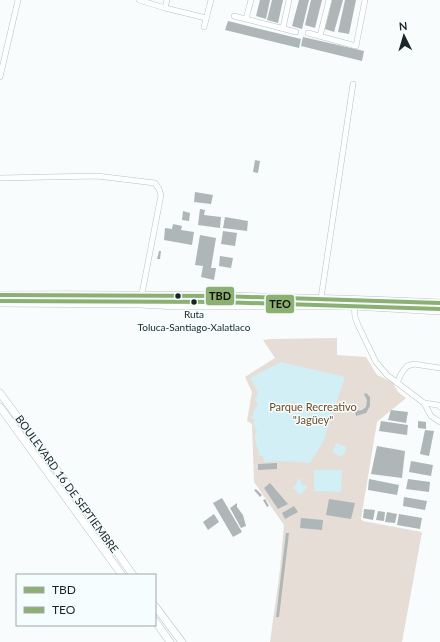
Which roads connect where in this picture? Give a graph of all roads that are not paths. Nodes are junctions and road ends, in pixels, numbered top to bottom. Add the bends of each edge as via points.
1 (18, 0) edge
2 (139, 0) edge
3 (167, 0) edge
4 (211, 0) edge
5 (250, 0) edge
6 (289, 0) edge
7 (329, 0) edge
8 (365, 0) edge
9 (165, 8) junction
10 (234, 16) dead end
11 (206, 18) junction
12 (246, 19) junction
13 (204, 27) dead end
14 (283, 28) junction
15 (296, 32) dead end
16 (308, 33) dead end
17 (320, 36) junction
18 (3, 50) edge
19 (0, 77) edge
20 (353, 84) dead end
21 (0, 178) edge
22 (141, 294) junction
23 (0, 295) edge
24 (321, 298) junction
25 (0, 303) edge
26 (354, 303) junction
27 (440, 303) edge
28 (140, 304) junction
29 (440, 311) edge
30 (440, 368) edge
31 (397, 383) junction
32 (0, 393) edge
33 (424, 403) junction
34 (0, 407) edge
35 (440, 407) edge
36 (440, 422) edge
37 (56, 470) junction
38 (49, 475) junction
39 (121, 574) edge
40 (132, 574) edge
41 (156, 607) edge
42 (156, 622) edge
43 (170, 642) edge
44 (182, 642) edge

1 - 18 street
2 - 9 street
3 - 9 street
4 - 11 street
5 - 12 street
6 - 14 street
7 - 17 street
8 - 17 street via 356,46
9 - 11 street
10 - 12 street
11 - 13 street
12 - 14 street
14 - 15 street
16 - 17 street
18 - 19 street
20 - 24 street
21 - 22 street via 97,176 155,183 162,195
22 - 23 main road
22 - 24 main road
22 - 28 street
24 - 26 main road
25 - 28 main road
26 - 27 main road
26 - 28 main road via 177,306
26 - 29 main road
26 - 31 street via 358,325 376,362
30 - 31 street via 414,364 407,366
31 - 33 street
32 - 37 main road, BOULEVARD 16 DE SEPTIEMBRE
33 - 35 street
33 - 36 street via 431,416
34 - 38 main road, BOULEVARD 16 DE SEPTIEMBRE
37 - 38 main road
37 - 40 main road, BOULEVARD 16 DE SEPTIEMBRE
38 - 39 main road, BOULEVARD 16 DE SEPTIEMBRE
41 - 44 main road
42 - 43 main road

